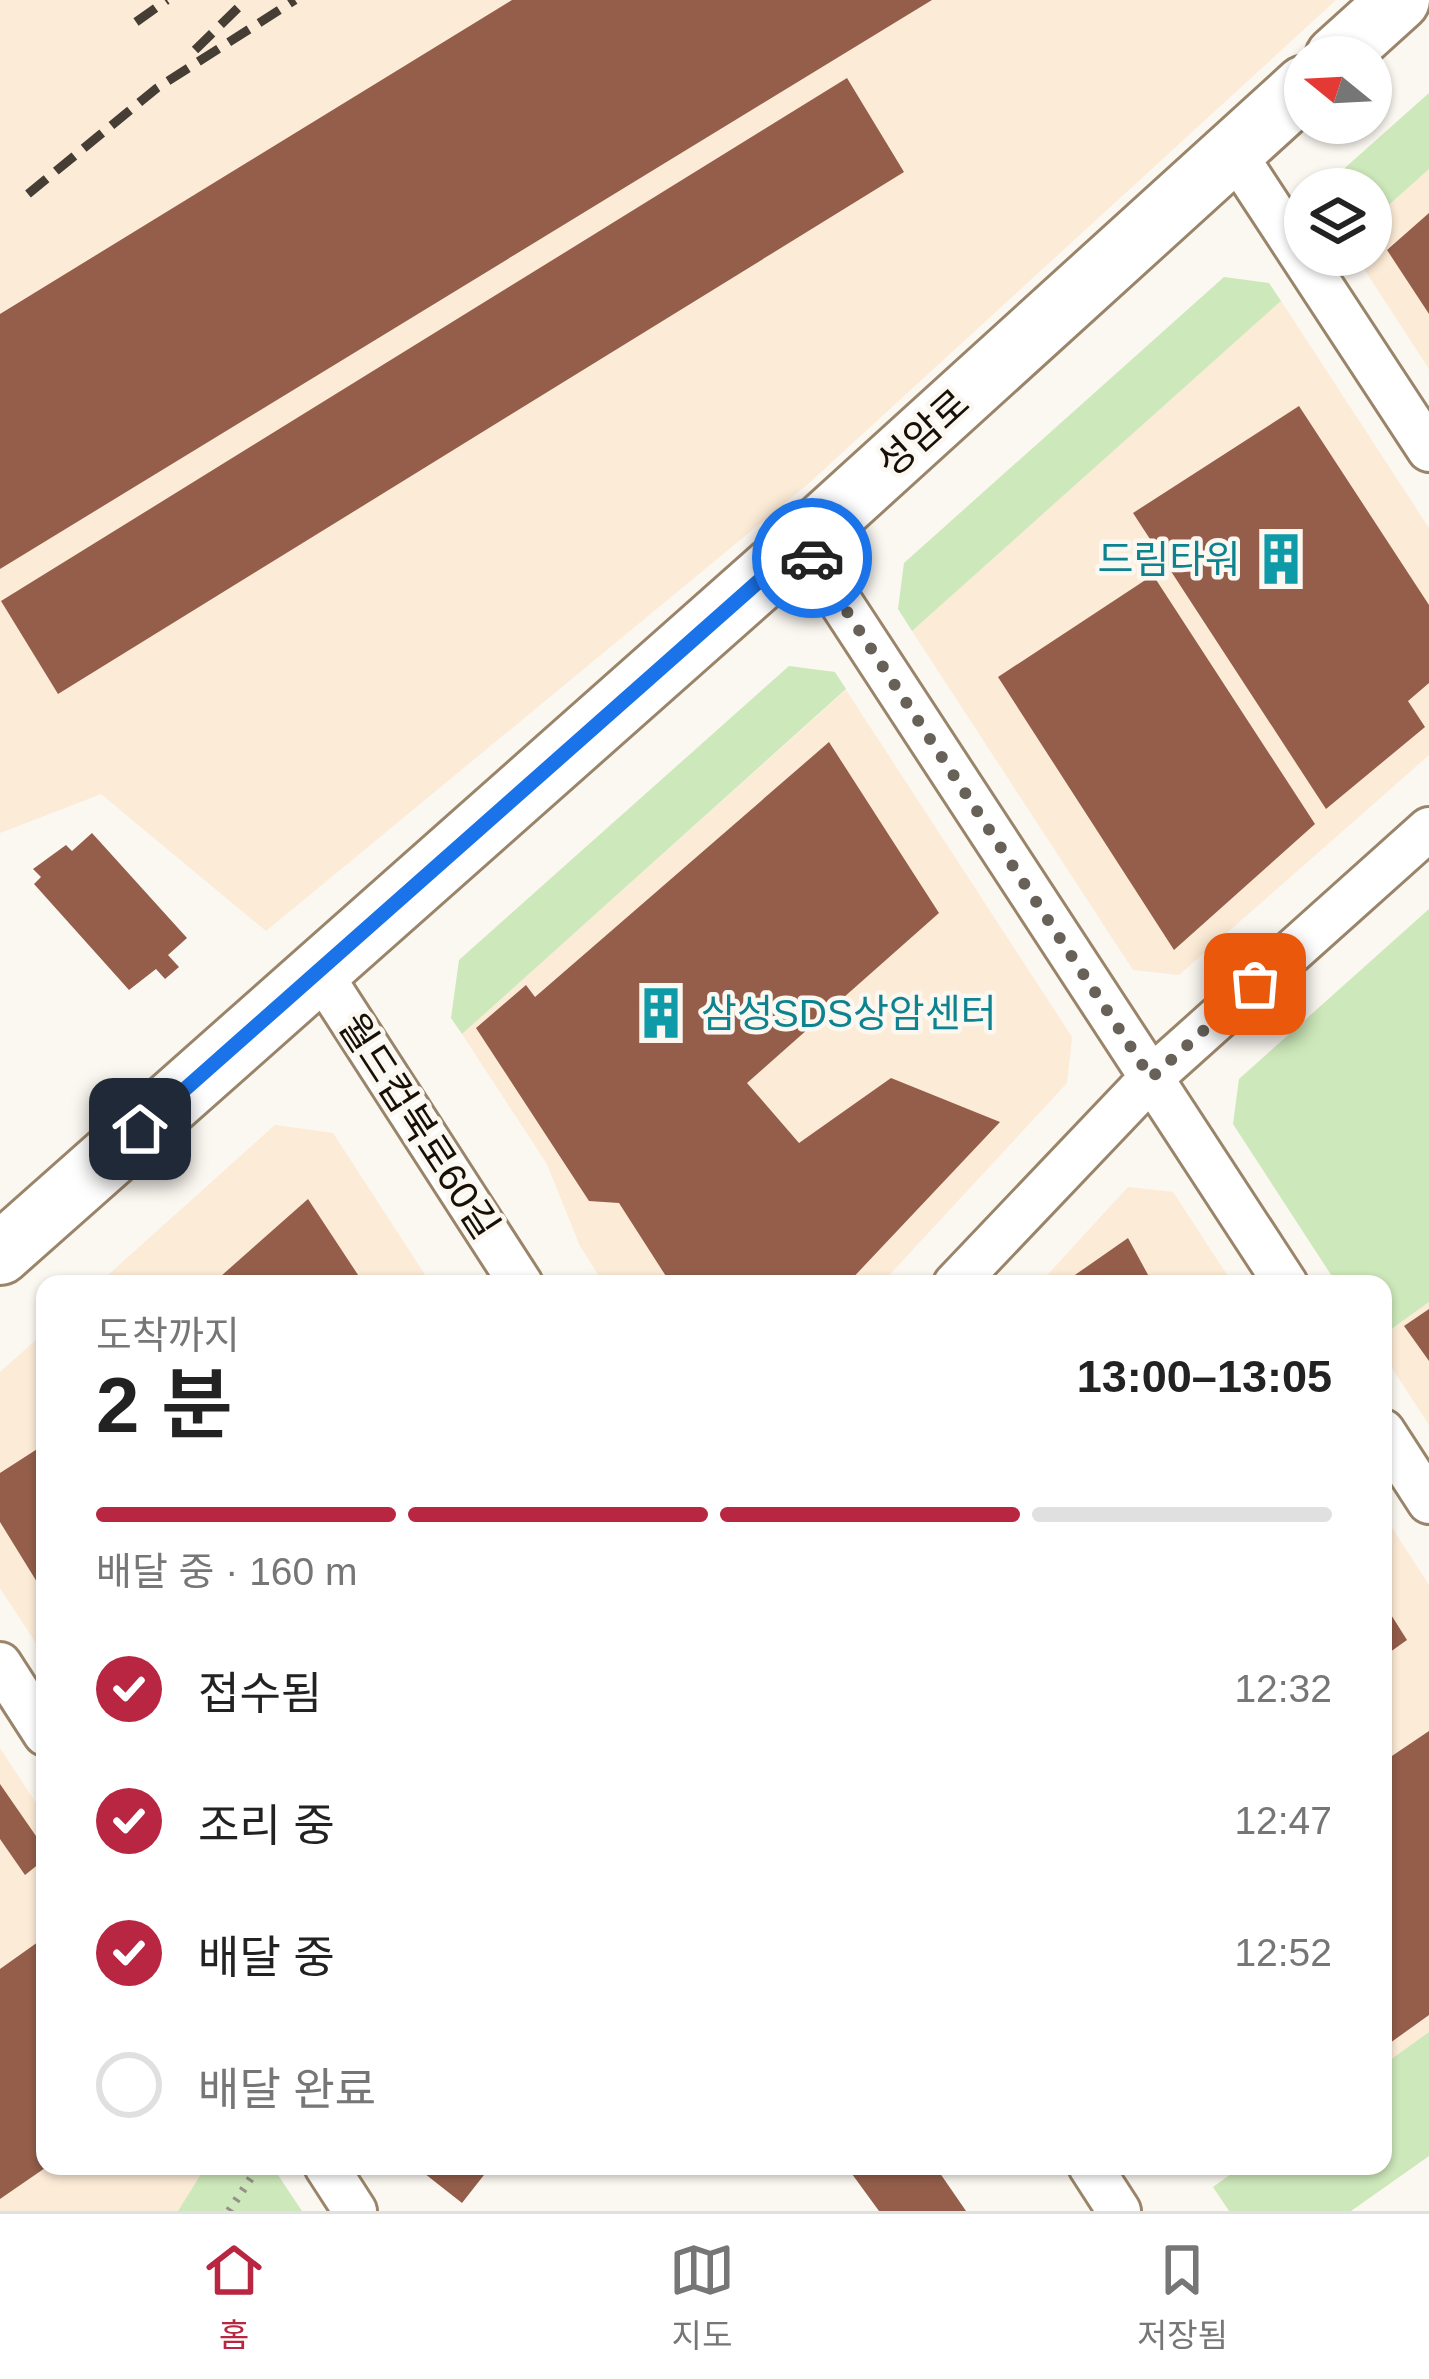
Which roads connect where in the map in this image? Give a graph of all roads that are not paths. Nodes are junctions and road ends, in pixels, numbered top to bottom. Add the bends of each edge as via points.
1 (1399, 0) edge
2 (1359, 36) edge
3 (1284, 105) edge
4 (1233, 151) junction
5 (1429, 450) edge
6 (802, 543) junction
7 (1429, 829) edge
8 (317, 968) junction
9 (1151, 1078) junction
10 (0, 1254) edge
11 (514, 1275) edge
12 (965, 1275) edge
13 (1280, 1275) edge
14 (1392, 1445) edge
15 (1429, 1502) edge
16 (0, 1664) edge
17 (36, 1720) edge
18 (332, 2175) edge
19 (1096, 2175) edge
20 (355, 2211) edge
21 (1119, 2211) edge

1 - 2 main road
3 - 4 main road, 성암로
4 - 5 street
4 - 6 main road, 성암로
6 - 8 main road, 성암로
6 - 9 street
7 - 9 street
8 - 10 main road, 성암로
8 - 11 street, 월드컵북로60길
9 - 12 street
9 - 13 street
14 - 15 street
16 - 17 street
18 - 20 street
19 - 21 street

